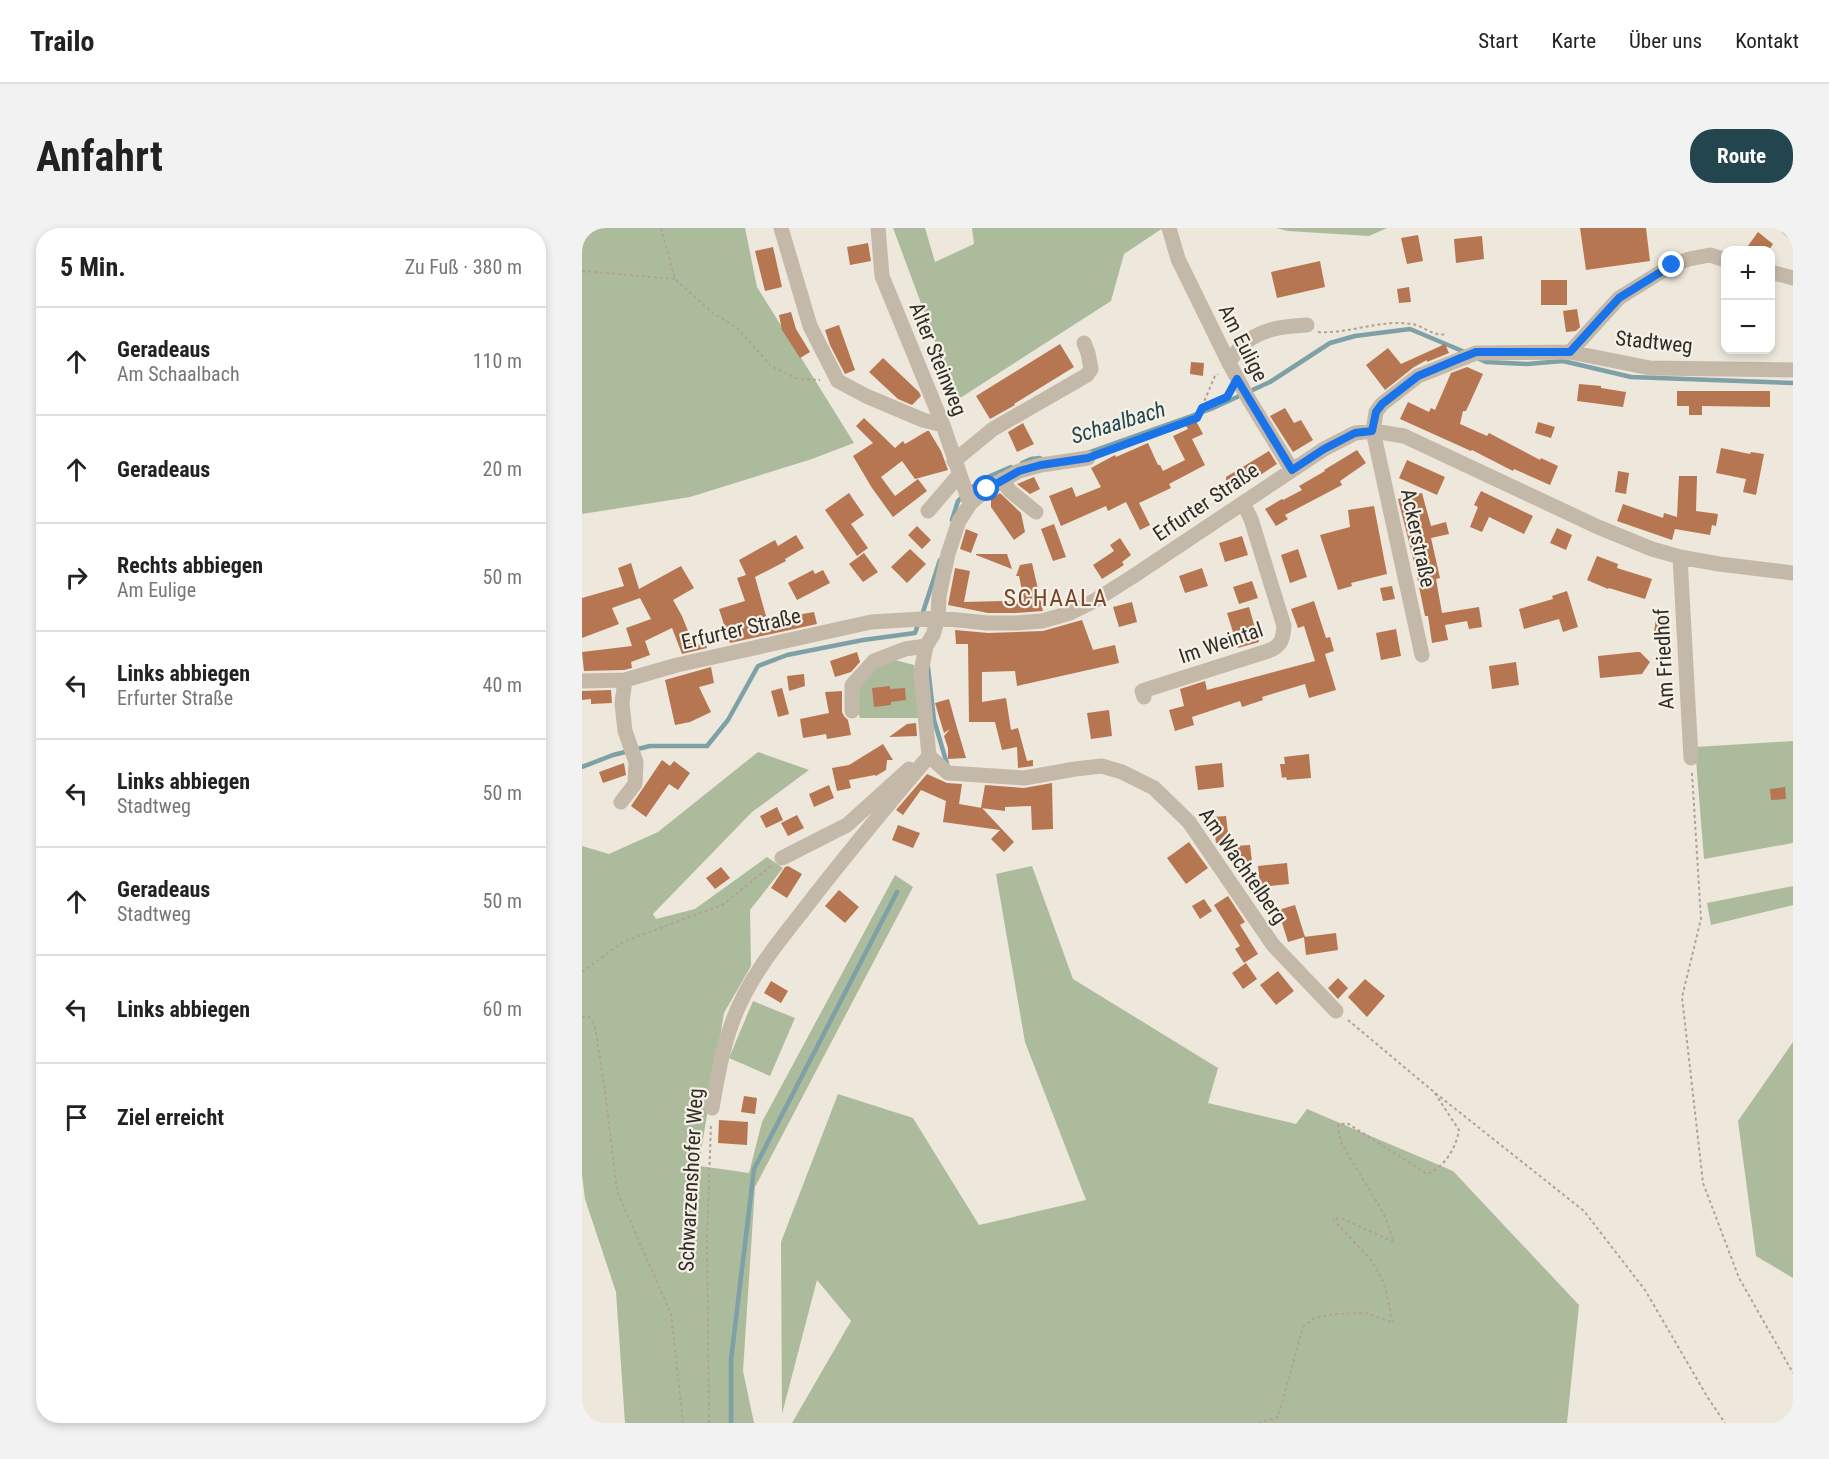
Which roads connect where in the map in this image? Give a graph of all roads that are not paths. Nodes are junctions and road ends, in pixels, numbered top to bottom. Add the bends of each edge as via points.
1 (781, 228) edge
2 (878, 228) edge
3 (1169, 228) edge
4 (1788, 228) edge
5 (1793, 232) edge
6 (1721, 259) edge
7 (1775, 273) edge
8 (1793, 278) edge
9 (1307, 325) road end
10 (1084, 343) dead end
11 (1570, 352) junction
12 (1229, 363) junction
13 (1793, 370) edge
14 (943, 425) junction
15 (1372, 431) junction
16 (1088, 458) road end
17 (1292, 470) junction
18 (958, 472) junction
19 (1002, 480) junction
20 (969, 501) junction
21 (1244, 503) junction
22 (928, 511) dead end
23 (1036, 512) dead end
24 (1680, 557) junction
25 (1793, 573) edge
26 (925, 618) junction
27 (926, 646) junction
28 (1422, 655) dead end
29 (625, 680) junction
30 (582, 681) edge
31 (1144, 697) dead end
32 (852, 711) dead end
33 (929, 756) junction
34 (1691, 758) road end
35 (621, 802) dead end
36 (782, 858) road end
37 (1336, 1011) road end
38 (712, 1108) road end

1 - 14 street via 810,326 838,381 923,420
2 - 14 street, Alter Steinweg via 882,276
3 - 12 street, Am Eulige via 1179,259
4 - 5 street
6 - 11 street via 1710,255 1672,265 1619,298
7 - 8 street
9 - 12 street via 1281,326 1258,335 1241,346
10 - 18 street via 1091,369 1087,375 993,429
11 - 13 street, Stadtweg via 1650,368
11 - 15 street, Stadtweg via 1476,352 1418,376 1382,404
12 - 17 street, Am Eulige
14 - 18 street, Alter Steinweg
15 - 17 street, Erfurter Straße via 1355,433
15 - 24 street, Erfurter Straße via 1404,436 1598,527
15 - 28 street, Ackerstraße
16 - 19 street via 1041,465
17 - 21 street, Erfurter Straße
18 - 20 street, Alter Steinweg
18 - 22 street
19 - 20 street
19 - 23 street
20 - 26 street via 948,554 939,596
21 - 26 street, Erfurter Straße via 1070,613 1016,623
21 - 31 street, Im Weintal via 1284,626 1281,643 1269,651 1142,691
24 - 25 street, Erfurter Straße
24 - 34 street, Am Friedhof
26 - 27 street via 933,635
26 - 29 street, Erfurter Straße via 870,622
27 - 32 street via 874,661 852,686
27 - 33 street via 921,672
29 - 30 street, Erfurter Straße
29 - 35 street via 625,730 636,762 635,784
33 - 36 street via 903,773 847,825
33 - 37 street, Am Wachtelberg via 948,772 1024,778 1102,766 1154,788 1189,822 1274,945
33 - 38 street, Schwarzenshofer Weg via 770,953 732,1023

